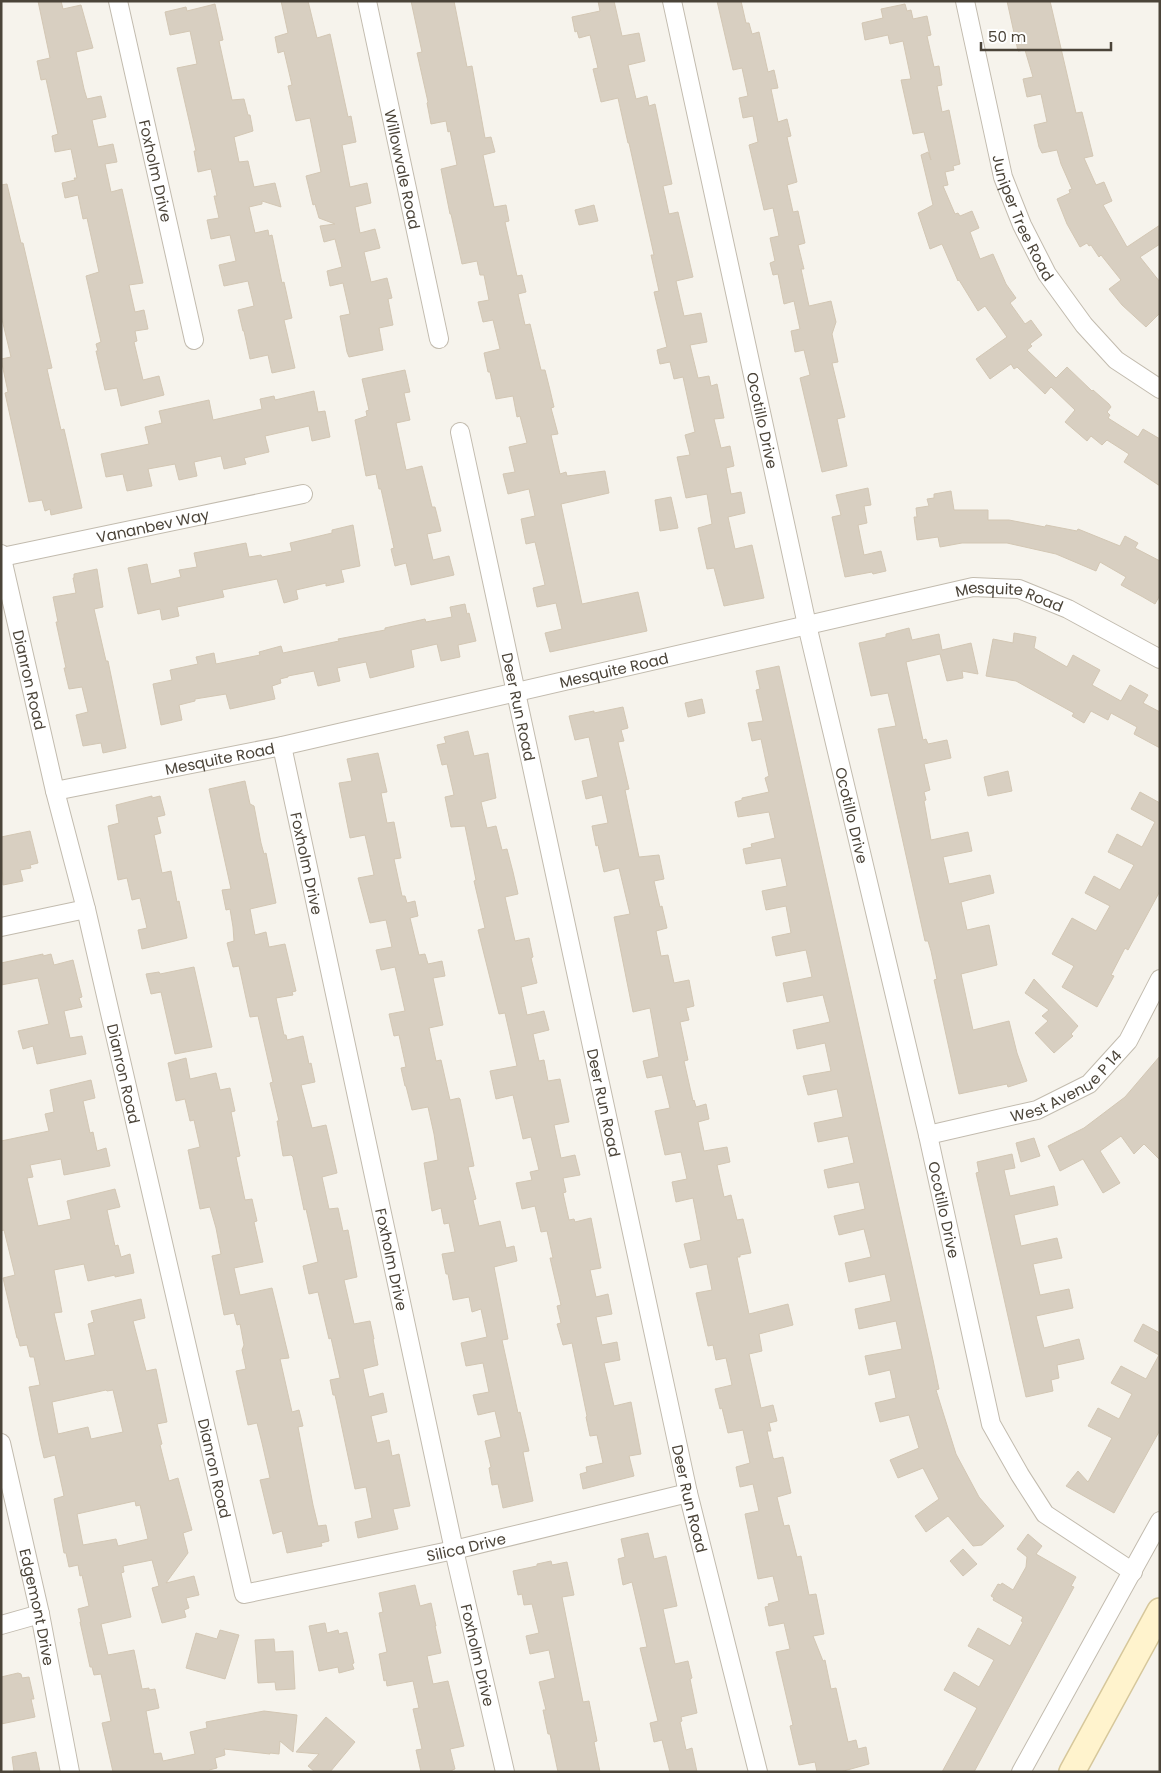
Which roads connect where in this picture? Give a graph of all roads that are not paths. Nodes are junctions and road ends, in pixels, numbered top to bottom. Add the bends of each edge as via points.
1 (118, 1) edge
2 (367, 1) edge
3 (672, 1) edge
4 (965, 1) edge
5 (439, 339) dead end
6 (194, 340) dead end
7 (1160, 389) edge
8 (460, 432) dead end
9 (303, 494) dead end
10 (2, 556) edge
11 (807, 625) junction
12 (1160, 659) edge
13 (516, 693) junction
14 (282, 746) junction
15 (55, 791) junction
16 (86, 909) junction
17 (1, 927) edge
18 (1160, 979) edge
19 (928, 1134) junction
20 (1, 1443) edge
21 (688, 1493) junction
22 (1160, 1521) edge
23 (454, 1550) junction
24 (1133, 1572) junction
25 (244, 1594) joint
26 (1160, 1611) edge
27 (40, 1614) junction
28 (1, 1625) edge
29 (70, 1772) edge
30 (505, 1772) edge
31 (758, 1772) edge
32 (1021, 1772) edge
33 (1072, 1772) edge

1 - 6 street, Foxholm Drive
2 - 5 street, Willowvale Road
3 - 11 street, Ocotillo Drive
4 - 7 street, Juniper Tree Road via 1003,177 1022,225 1047,274 1084,325 1116,360
8 - 13 street, Deer Run Road
9 - 10 street, Vananbev Way
10 - 15 street, Dianron Road
11 - 12 street, Mesquite Road via 973,587 1019,589 1068,609
11 - 13 street, Mesquite Road
11 - 19 street, Ocotillo Drive
13 - 14 street, Mesquite Road
13 - 21 street, Deer Run Road
14 - 15 street, Mesquite Road
14 - 23 street, Foxholm Drive
15 - 16 street, Dianron Road
16 - 17 street
16 - 25 street, Dianron Road
18 - 19 street, West Avenue P 14 via 1128,1040 1089,1084 1037,1110
19 - 24 street, Ocotillo Drive via 991,1424 1045,1514
20 - 27 street, Edgemont Drive
21 - 23 street, Silica Drive
21 - 31 street, Deer Run Road
22 - 24 street
23 - 25 street, Silica Drive
23 - 30 street, Foxholm Drive
24 - 32 street
26 - 33 main road
27 - 28 street
27 - 29 street, Edgemont Drive

